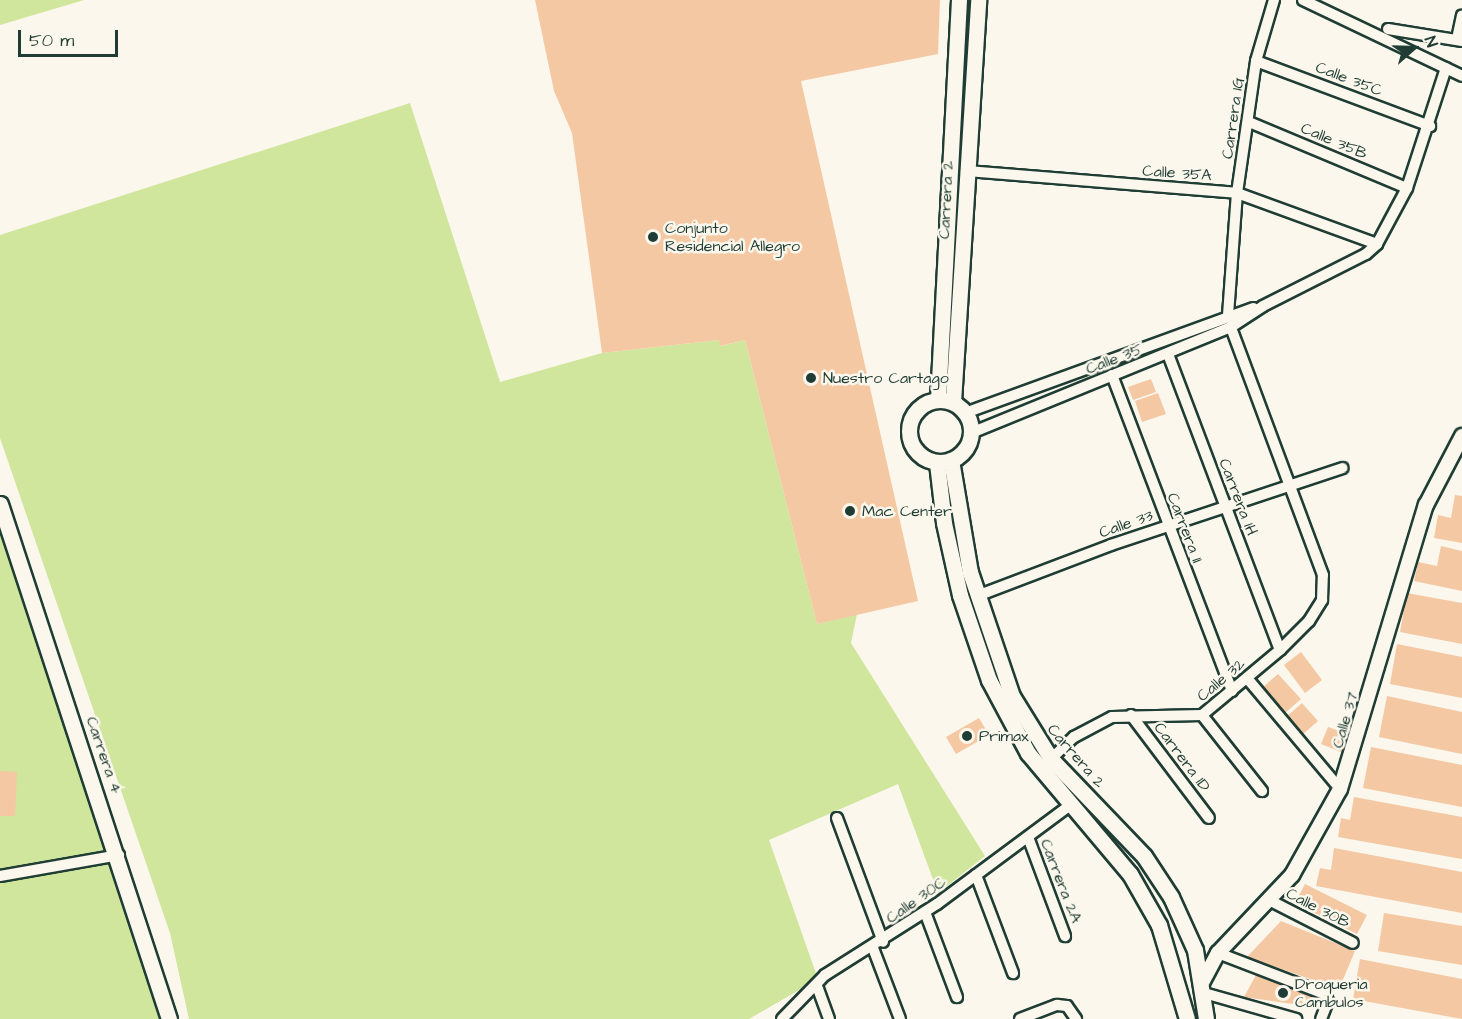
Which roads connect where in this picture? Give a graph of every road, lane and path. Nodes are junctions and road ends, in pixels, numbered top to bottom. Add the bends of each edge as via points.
1 (960, 0) edge
2 (978, 0) edge
3 (1274, 0) edge
4 (1304, 0) edge
5 (1462, 16) edge
6 (1388, 29) dead end
7 (1459, 40) edge
8 (1256, 61) junction
9 (1446, 69) junction
10 (1462, 76) edge
11 (1249, 122) junction
12 (1430, 126) junction
13 (966, 171) junction
14 (1407, 188) junction
15 (1237, 193) junction
16 (1377, 244) junction
17 (1263, 306) junction
18 (1228, 315) junction
19 (1231, 327) junction
20 (1168, 354) junction
21 (1112, 375) junction
22 (952, 405) junction
23 (971, 433) junction
24 (1462, 436) edge
25 (944, 461) junction
26 (1343, 468) dead end
27 (1288, 489) junction
28 (0, 504) edge
29 (1225, 506) junction
30 (1167, 526) junction
31 (977, 596) junction
32 (1280, 650) junction
33 (1247, 678) junction
34 (1232, 691) junction
35 (1131, 715) junction
36 (1202, 715) junction
37 (1051, 759) junction
38 (1340, 789) junction
39 (1262, 791) dead end
40 (1070, 806) junction
41 (837, 818) dead end
42 (1209, 818) dead end
43 (1028, 837) junction
44 (119, 855) junction
45 (976, 875) junction
46 (0, 876) edge
47 (1269, 900) junction
48 (925, 912) junction
49 (1065, 936) dead end
50 (1353, 943) dead end
51 (878, 945) junction
52 (1218, 953) junction
53 (1013, 973) dead end
54 (817, 986) junction
55 (1203, 987) junction
56 (957, 997) dead end
57 (169, 1019) edge
58 (782, 1019) edge
59 (829, 1019) edge
60 (900, 1019) edge
61 (1020, 1019) edge
62 (1076, 1019) edge
63 (1187, 1019) edge
64 (1206, 1019) edge
65 (1296, 1019) edge
66 (1321, 1019) edge

1 - 22 main road, Carrera 2
2 - 13 main road, Carrera 2
3 - 8 street, Carrera 1G
4 - 9 street
5 - 7 street
6 - 7 street
8 - 11 street, Carrera 1G
8 - 12 street, Calle 35C
9 - 10 street
9 - 12 street
11 - 14 street, Calle 35B
11 - 15 street, Carrera 1G
12 - 14 street
13 - 15 street, Calle 35A
13 - 22 main road, Carrera 2
14 - 16 street
15 - 16 street, Calle 35A
15 - 18 street, Carrera 1G
16 - 17 street, Calle 35
17 - 18 street, Calle 35
17 - 19 street, Calle 35
18 - 22 street, Calle 35
19 - 20 street, Calle 35
19 - 27 street
20 - 21 street, Calle 35
20 - 29 street, Carrera 1H
21 - 23 street, Calle 35
21 - 30 street, Carrera 1I
22 - 23 main road
22 - 25 main road via 916,410 908,428 919,455
23 - 25 main road via 965,449
24 - 38 street, Calle 37 via 1426,506
25 - 31 main road, Carrera 2
25 - 40 main road, Carrera 2 via 944,523 960,595 989,681 1028,753
26 - 27 street, Calle 33
27 - 29 street, Calle 33
27 - 32 street, Calle 32 via 1323,575 1322,600 1309,621
28 - 44 main road, Carrera 4
29 - 30 street, Calle 33
29 - 32 street, Carrera 1H
30 - 31 street, Calle 33
30 - 34 street, Carrera 1I
31 - 37 main road, Carrera 2 via 1012,696
32 - 33 street, Calle 32
33 - 34 street, Calle 32
33 - 38 street
34 - 36 street, Calle 32
35 - 36 street, Calle 32
35 - 37 street, Calle 32 via 1094,724
35 - 42 street, Carrera 1D
36 - 39 street
37 - 55 main road, Carrera 2 via 1159,877 1185,923
38 - 47 street, Calle 37 via 1292,875
40 - 43 street, Calle 30C
40 - 63 main road, Carrera 2 via 1130,874 1159,925
41 - 51 street
43 - 45 street, Calle 30C
43 - 49 street, Carrera 2A
44 - 46 street
44 - 57 main road, Carrera 4
45 - 48 street, Calle 30C
45 - 53 street
47 - 50 street, Calle 30B
47 - 52 street, Calle 37
48 - 51 street, Calle 30C
48 - 56 street
51 - 54 street, Calle 30C via 825,975
51 - 60 street
52 - 55 street, Calle 37
52 - 66 street via 1325,994 1328,1001
54 - 58 street, Calle 30C
54 - 59 street
55 - 64 main road, Carrera 2
55 - 65 street
61 - 62 street via 1057,1005 1067,1006

